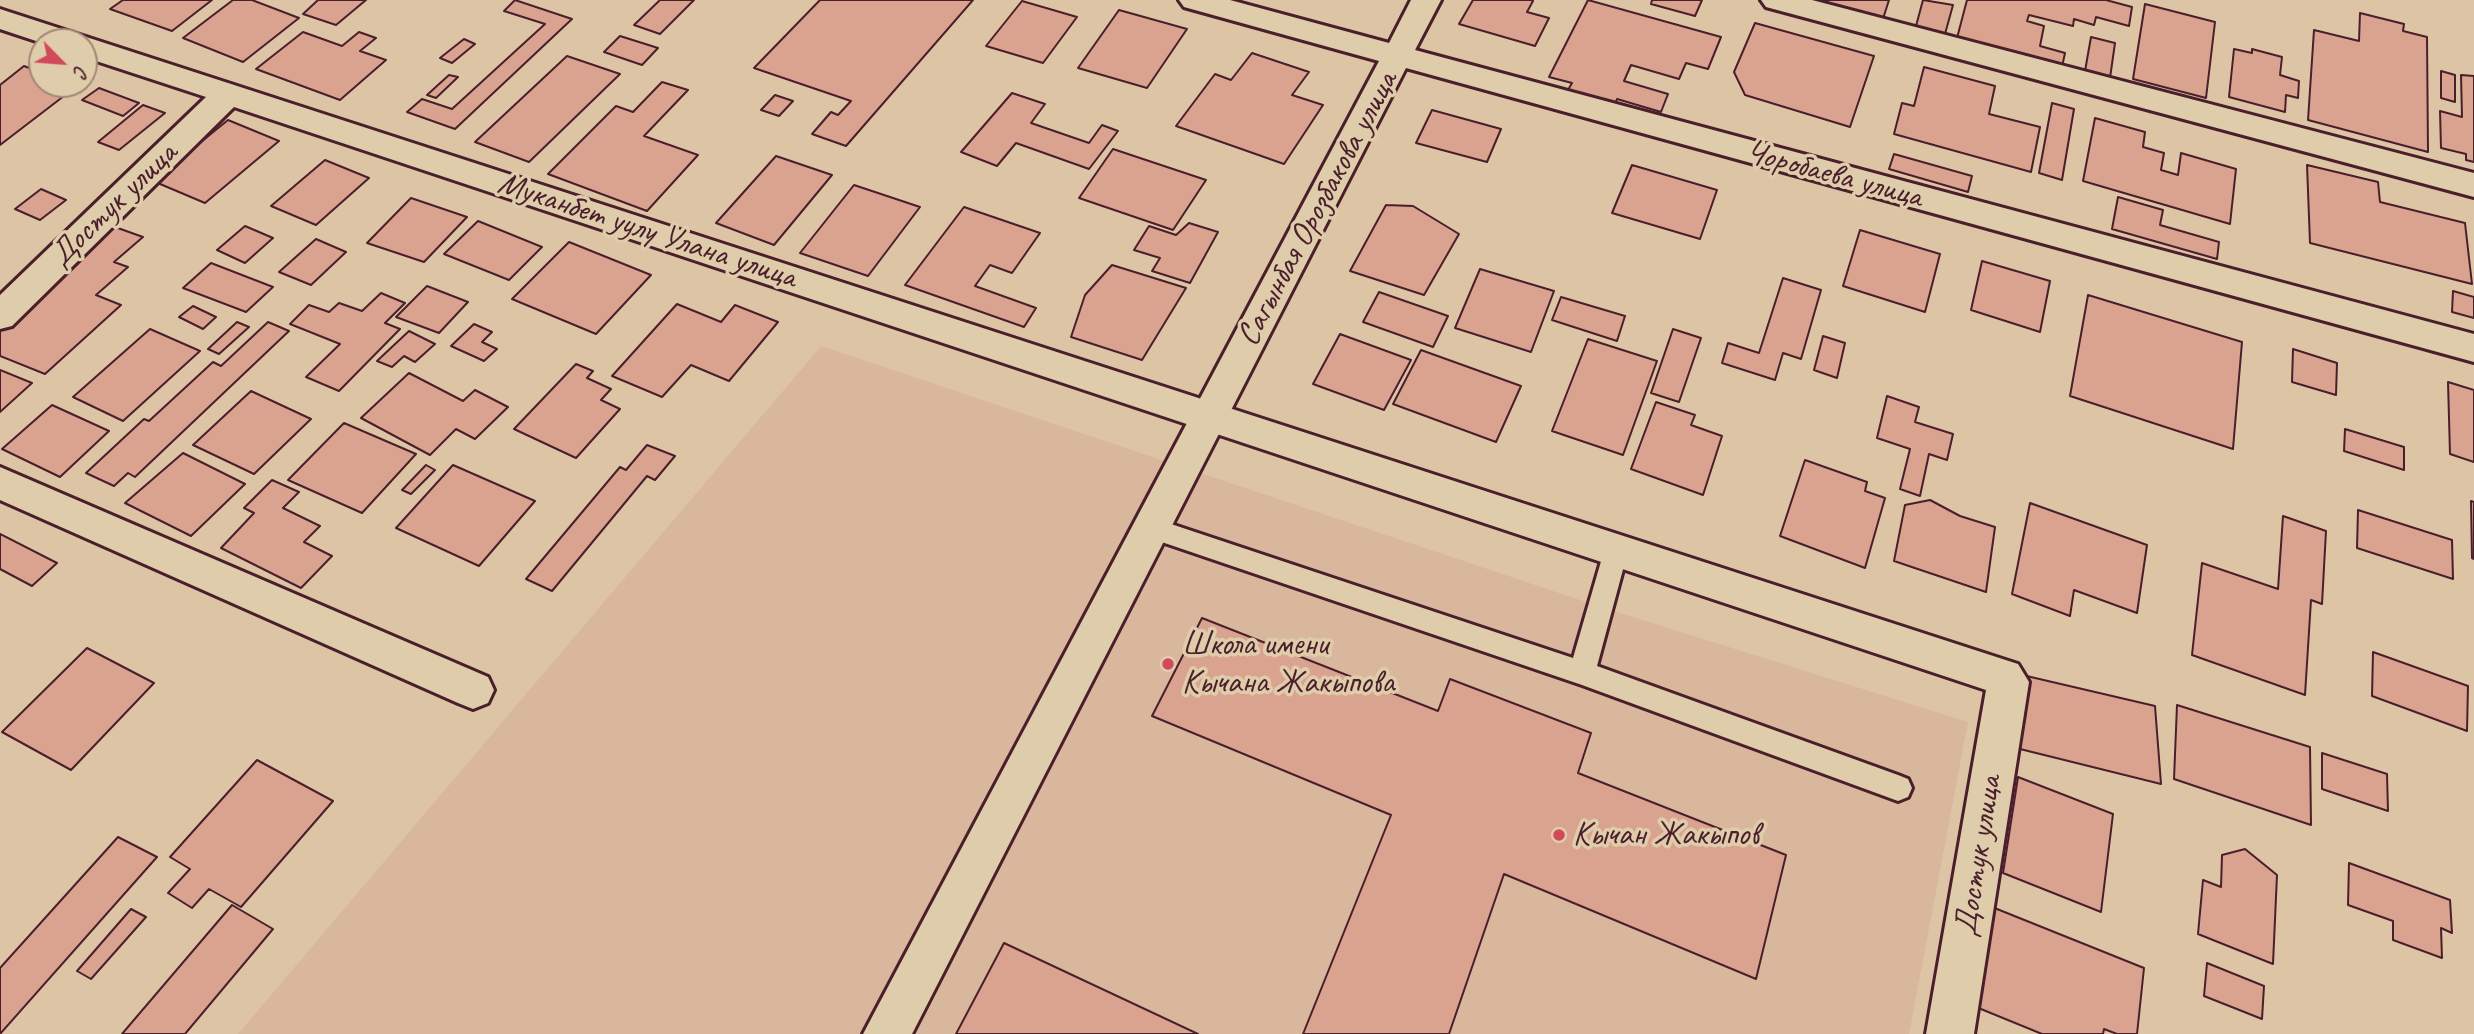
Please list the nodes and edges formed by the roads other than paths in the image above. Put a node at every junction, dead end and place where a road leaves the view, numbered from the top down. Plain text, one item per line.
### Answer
1 (1194, 0) edge
2 (1426, 0) edge
3 (1776, 0) edge
4 (0, 19) edge
5 (28, 28) edge
6 (98, 51) edge
7 (1397, 57) junction
8 (229, 93) junction
9 (2474, 185) edge
10 (0, 316) edge
11 (2474, 348) edge
12 (1209, 417) junction
13 (0, 483) edge
14 (1153, 529) junction
15 (1616, 551) junction
16 (1582, 673) junction
17 (2007, 679) joint
18 (473, 690) dead end
19 (1898, 788) dead end
20 (887, 1034) edge
21 (1950, 1034) edge

1 - 7 street, Чоробаева улица
2 - 7 street, Сагынбая Орозбакова улица
3 - 9 street
4 - 5 street
6 - 8 street, Муканбет уулу Улана улица
7 - 11 street, Чоробаева улица
7 - 12 street, Сагынбая Орозбакова улица
8 - 10 street, Достук улица
8 - 12 street, Муканбет уулу Улана улица
12 - 14 street, Сагынбая Орозбакова улица
12 - 15 street, Муканбет уулу Улана улица
13 - 18 street
14 - 16 lane
14 - 20 street, Сагынбая Орозбакова улица
15 - 16 lane
15 - 17 street, Муканбет уулу Улана улица
16 - 19 lane
17 - 21 street, Достук улица

